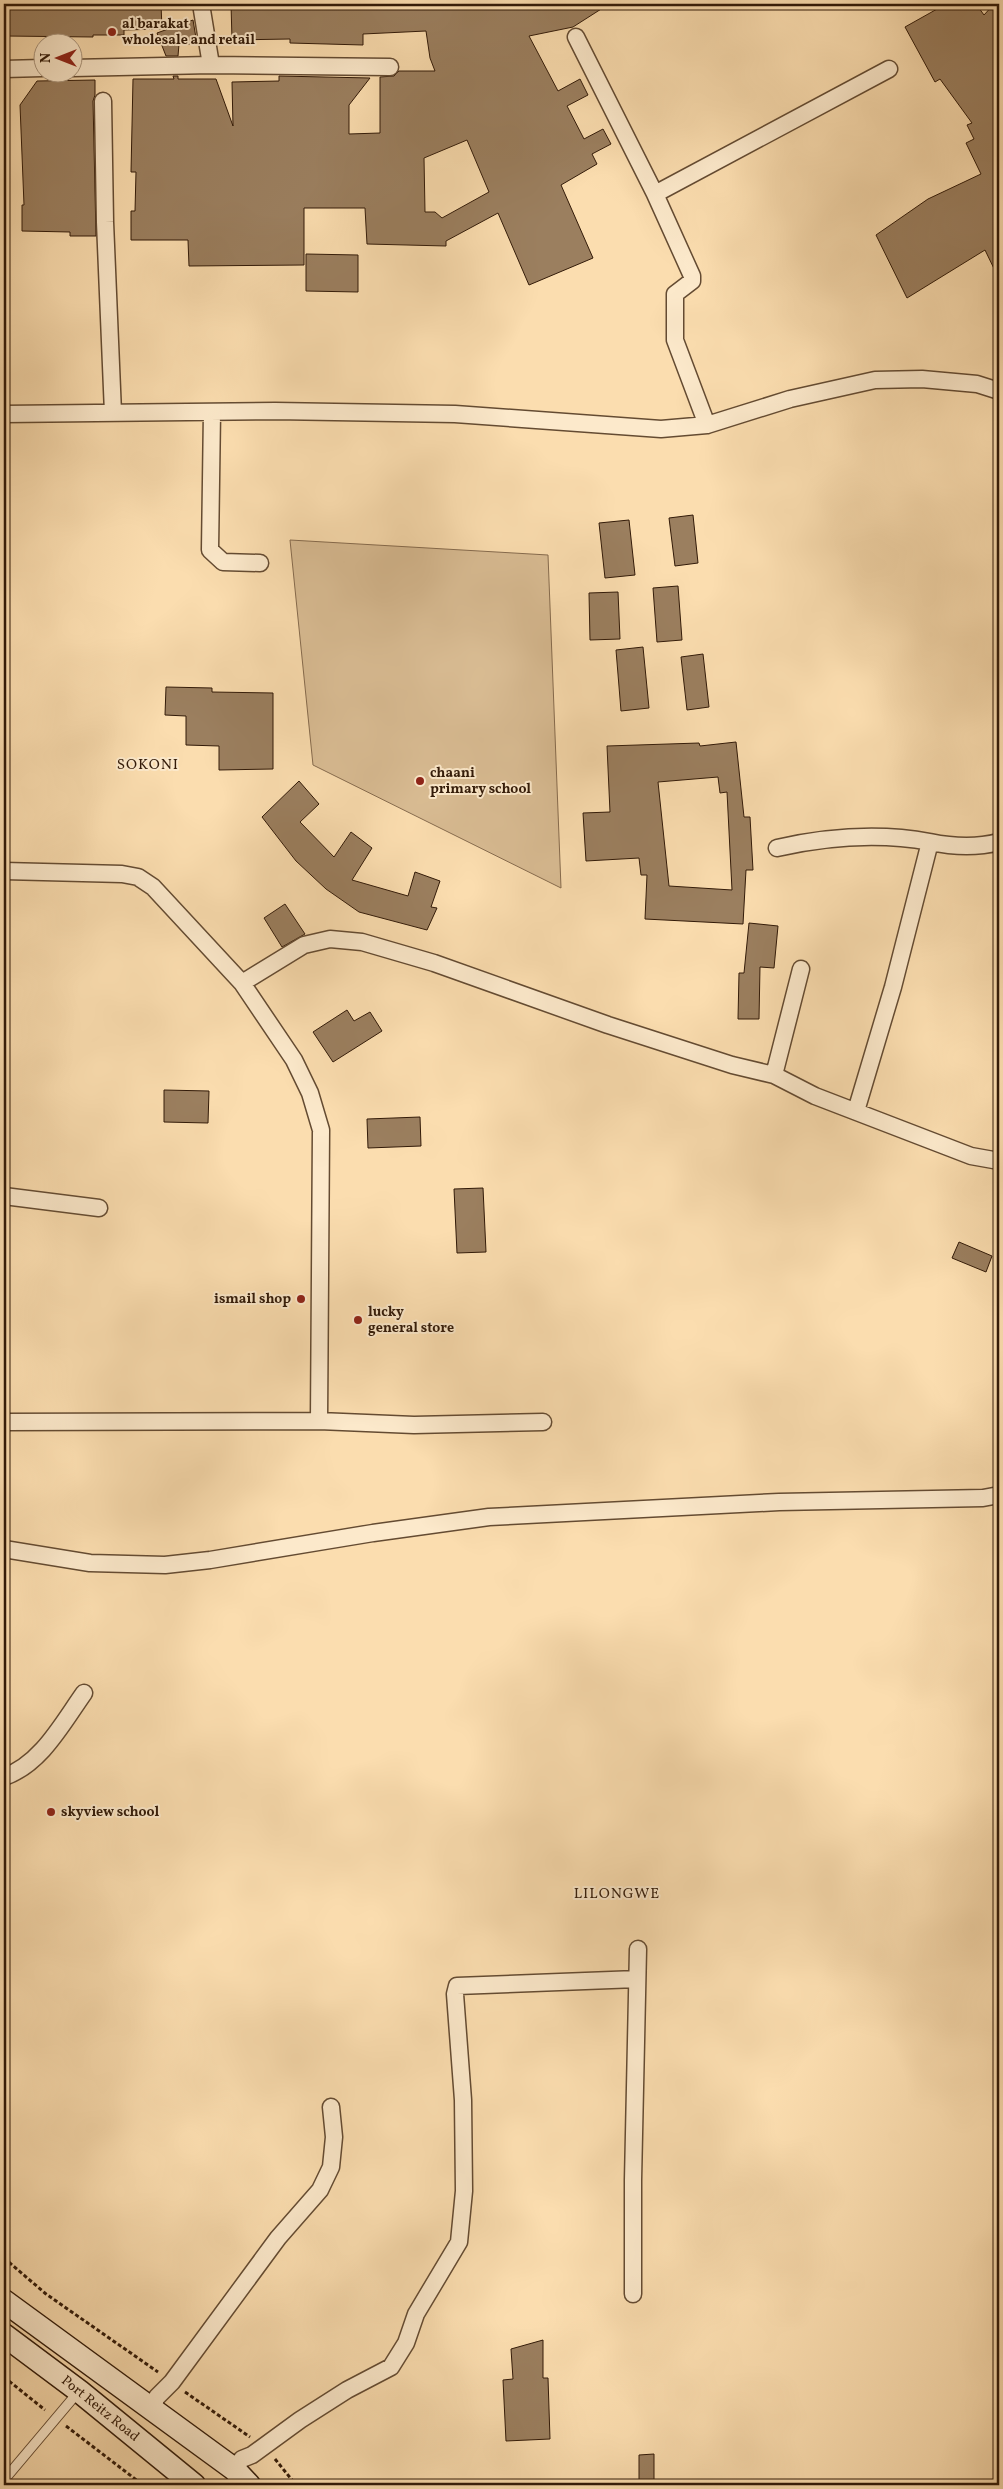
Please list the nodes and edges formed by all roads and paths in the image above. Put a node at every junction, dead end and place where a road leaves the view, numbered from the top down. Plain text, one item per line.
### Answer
1 (201, 4) edge
2 (576, 37) dead end
3 (211, 65) junction
4 (390, 66) dead end
5 (32, 68) edge
6 (82, 68) edge
7 (4, 69) edge
8 (889, 69) dead end
9 (103, 100) dead end
10 (655, 194) junction
11 (999, 391) edge
12 (212, 412) junction
13 (114, 413) junction
14 (4, 414) edge
15 (707, 425) junction
16 (260, 564) dead end
17 (930, 842) junction
18 (999, 842) edge
19 (777, 848) dead end
20 (4, 871) edge
21 (801, 969) dead end
22 (242, 982) junction
23 (774, 1075) junction
24 (856, 1111) junction
25 (999, 1161) edge
26 (4, 1196) edge
27 (99, 1208) dead end
28 (319, 1421) junction
29 (4, 1422) edge
30 (543, 1422) dead end
31 (999, 1495) edge
32 (4, 1549) edge
33 (84, 1694) dead end
34 (4, 1777) edge
35 (638, 1949) dead end
36 (637, 1979) junction
37 (331, 2107) dead end
38 (4, 2258) edge
39 (633, 2294) dead end
40 (4, 2301) edge
41 (4, 2335) edge
42 (4, 2377) edge
43 (172, 2382) junction
44 (79, 2391) junction
45 (151, 2409) junction
46 (56, 2418) junction
47 (264, 2447) junction
48 (242, 2477) edge
49 (4, 2480) edge
50 (142, 2485) edge
51 (194, 2485) edge
52 (296, 2485) edge

1 - 3 street
2 - 10 street
3 - 4 street
3 - 6 street
5 - 7 street
8 - 10 street
9 - 13 street
10 - 15 street
11 - 15 street
12 - 13 street
12 - 15 street
12 - 16 street
13 - 14 street
17 - 18 street
17 - 19 street
17 - 24 street
20 - 22 street
21 - 23 street
22 - 23 street
22 - 28 street
23 - 24 street
24 - 25 street
26 - 27 street
28 - 29 street
28 - 30 street
31 - 32 street
33 - 34 street
35 - 36 street
36 - 39 street
36 - 47 street
37 - 43 street
38 - 43 path
40 - 45 main road
41 - 44 main road, Port Reitz Road
42 - 46 path
43 - 45 street
43 - 47 path
44 - 46 lane
44 - 51 main road, Port Reitz Road
45 - 48 main road
46 - 49 lane
46 - 50 path
47 - 48 street
47 - 52 path

